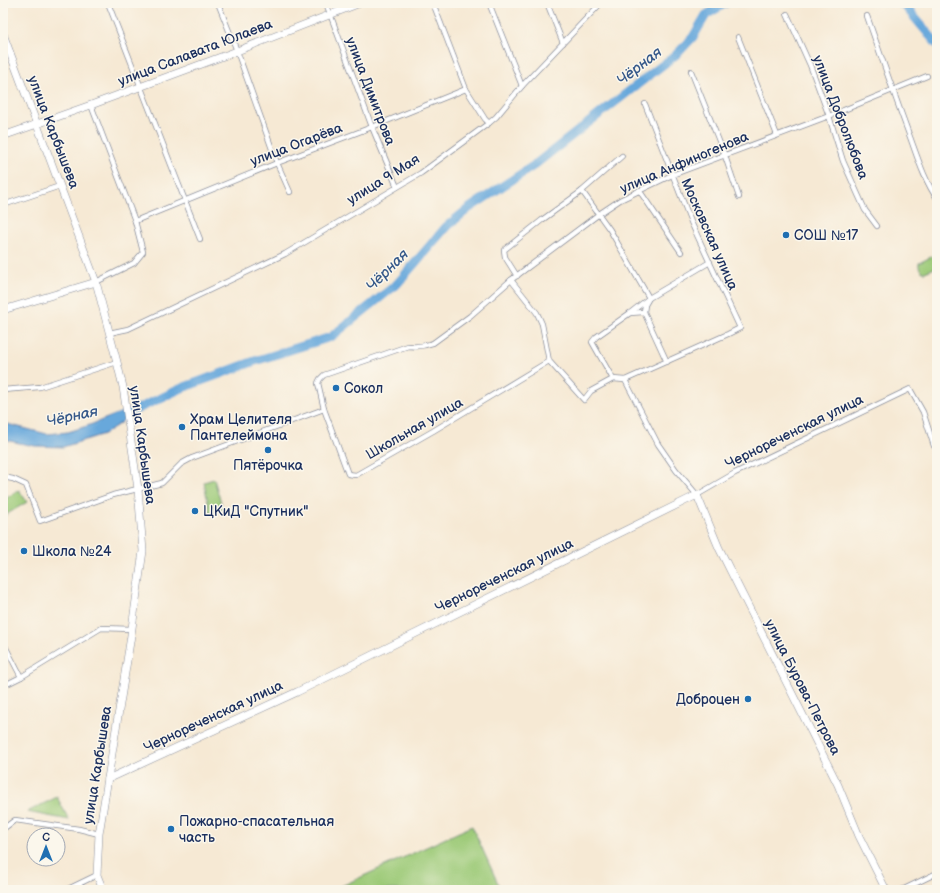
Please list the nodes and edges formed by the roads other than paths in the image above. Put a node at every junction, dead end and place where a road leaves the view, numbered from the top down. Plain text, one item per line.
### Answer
1 (108, 3) edge
2 (218, 3) edge
3 (326, 3) edge
4 (360, 3) edge
5 (433, 3) edge
6 (489, 3) edge
7 (548, 3) edge
8 (601, 3) edge
9 (787, 14) dead end
10 (330, 15) junction
11 (867, 16) dead end
12 (3, 34) edge
13 (738, 37) dead end
14 (563, 43) junction
15 (237, 50) junction
16 (691, 71) dead end
17 (927, 76) dead end
18 (140, 86) junction
19 (522, 86) junction
20 (466, 89) junction
21 (892, 90) junction
22 (645, 104) dead end
23 (91, 105) junction
24 (829, 116) junction
25 (489, 123) junction
26 (37, 125) junction
27 (372, 127) junction
28 (777, 135) junction
29 (3, 136) edge
30 (622, 156) dead end
31 (725, 156) junction
32 (277, 163) junction
33 (672, 175) junction
34 (60, 186) junction
35 (397, 187) junction
36 (639, 190) junction
37 (582, 191) junction
38 (290, 192) dead end
39 (739, 197) dead end
40 (937, 198) edge
41 (185, 200) junction
42 (3, 205) edge
43 (599, 214) junction
44 (135, 220) junction
45 (877, 226) dead end
46 (200, 239) dead end
47 (681, 252) dead end
48 (710, 262) junction
49 (517, 276) junction
50 (511, 280) junction
51 (96, 282) junction
52 (649, 298) junction
53 (3, 310) edge
54 (644, 312) junction
55 (630, 313) junction
56 (109, 333) junction
57 (414, 347) junction
58 (409, 351) dead end
59 (549, 360) junction
60 (117, 362) junction
61 (667, 362) junction
62 (613, 379) junction
63 (625, 380) junction
64 (3, 390) edge
65 (324, 409) junction
66 (937, 448) edge
67 (3, 477) edge
68 (138, 489) junction
69 (697, 495) junction
70 (132, 629) junction
71 (3, 642) edge
72 (21, 677) junction
73 (3, 686) edge
74 (108, 779) junction
75 (3, 829) edge
76 (99, 834) junction
77 (937, 873) edge
78 (96, 875) junction
79 (66, 890) edge
80 (103, 890) edge
81 (885, 890) edge
82 (902, 890) edge

1 - 18 street
2 - 15 street
3 - 10 street, улица Димитрова
4 - 10 main road, улица Салавата Юлаева
5 - 20 street
6 - 19 street
7 - 14 street
8 - 14 street, улица 9 Мая
9 - 24 street, улица Добролюбова
10 - 15 main road, улица Салавата Юлаева
10 - 27 street, улица Димитрова
11 - 21 street
12 - 26 main road, улица Карбышева
13 - 28 street
14 - 19 street, улица 9 Мая
15 - 18 main road, улица Салавата Юлаева
15 - 32 street
16 - 31 street
17 - 21 street, улица Анфиногенова
18 - 23 main road, улица Салавата Юлаева
18 - 41 street
19 - 25 street, улица 9 Мая
20 - 25 street
20 - 27 street, улица Огарёва
21 - 24 street, улица Анфиногенова
21 - 40 street
22 - 33 street, Московская улица
23 - 26 main road, улица Салавата Юлаева
23 - 44 street
24 - 28 street, улица Анфиногенова
24 - 45 street, улица Добролюбова
25 - 35 street, улица 9 Мая
26 - 29 main road, улица Салавата Юлаева
26 - 34 main road, улица Карбышева
27 - 32 street, улица Огарёва
27 - 35 street, улица Димитрова
28 - 31 street, улица Анфиногенова
30 - 37 street
31 - 33 street, улица Анфиногенова
31 - 39 street
32 - 38 street
32 - 41 street, улица Огарёва
33 - 36 street, улица Анфиногенова
33 - 48 street, Московская улица
34 - 42 street
34 - 51 main road, улица Карбышева
35 - 56 street, улица 9 Мая
36 - 43 street, улица Анфиногенова
36 - 47 street
37 - 43 street
37 - 49 street
41 - 44 street, улица Огарёва
41 - 46 street
43 - 49 street, улица Анфиногенова
43 - 52 street
44 - 51 street
48 - 52 street
48 - 61 street, Московская улица
49 - 50 street, улица Анфиногенова
50 - 57 street, улица Анфиногенова
50 - 59 street
51 - 53 main road
51 - 56 main road, улица Карбышева
52 - 54 street
52 - 55 street
54 - 55 street
54 - 61 street
55 - 62 street
56 - 60 main road, улица Карбышева
57 - 58 street, улица Анфиногенова
57 - 65 street, улица Анфиногенова
59 - 62 street
59 - 65 street, Школьная улица
60 - 64 street
60 - 68 main road, улица Карбышева
61 - 63 street
62 - 63 street
63 - 69 street
65 - 68 street
66 - 69 street, Чернореченская улица
67 - 68 street
68 - 70 main road, улица Карбышева
69 - 74 main road, Чернореченская улица
69 - 81 main road, улица Бурова-Петрова
70 - 72 street
70 - 74 main road, улица Карбышева
71 - 72 street
72 - 73 street
74 - 76 main road, улица Карбышева
75 - 76 street
76 - 78 main road, улица Карбышева
77 - 82 street
78 - 79 street
78 - 80 main road

